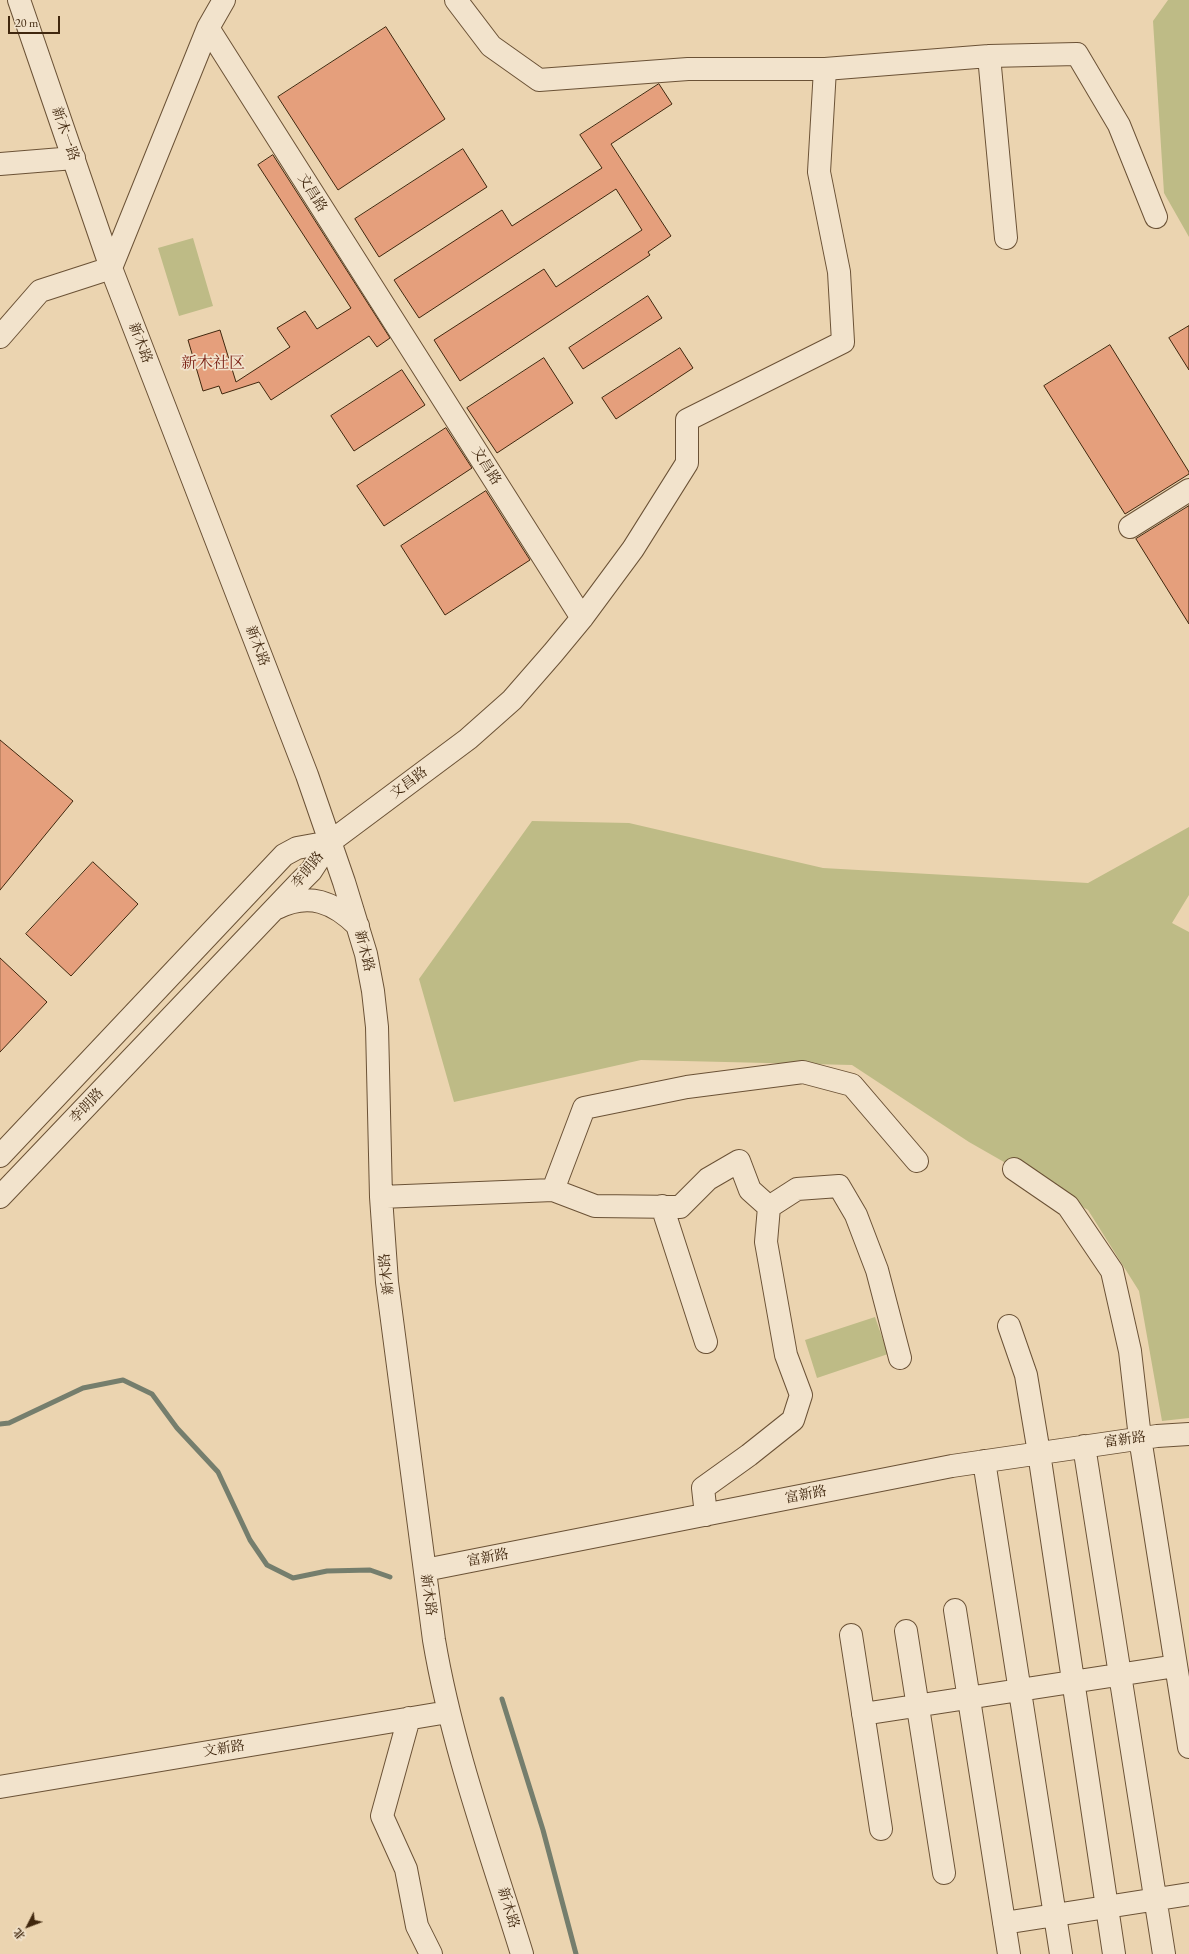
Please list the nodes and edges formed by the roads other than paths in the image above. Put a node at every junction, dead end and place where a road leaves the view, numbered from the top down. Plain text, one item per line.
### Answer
1 (19, 0) edge
2 (224, 0) edge
3 (456, 0) edge
4 (208, 28) junction
5 (989, 56) junction
6 (825, 69) junction
7 (74, 158) junction
8 (0, 164) edge
9 (1156, 217) dead end
10 (1006, 238) dead end
11 (111, 268) junction
12 (0, 337) edge
13 (1189, 490) edge
14 (1130, 526) dead end
15 (582, 618) junction
16 (330, 842) junction
17 (274, 909) junction
18 (358, 926) junction
19 (0, 1156) edge
20 (917, 1161) dead end
21 (1014, 1169) dead end
22 (553, 1190) junction
23 (0, 1196) edge
24 (381, 1197) junction
25 (662, 1206) junction
26 (769, 1207) junction
27 (1009, 1326) dead end
28 (706, 1342) dead end
29 (900, 1358) dead end
30 (1189, 1434) edge
31 (1140, 1438) junction
32 (1084, 1446) junction
33 (1039, 1453) junction
34 (984, 1461) junction
35 (706, 1515) junction
36 (425, 1570) junction
37 (955, 1610) dead end
38 (906, 1631) dead end
39 (851, 1635) dead end
40 (1176, 1666) junction
41 (1120, 1675) junction
42 (1074, 1682) junction
43 (1020, 1690) junction
44 (969, 1698) junction
45 (917, 1706) junction
46 (448, 1712) junction
47 (863, 1714) junction
48 (410, 1718) junction
49 (1189, 1747) edge
50 (0, 1787) edge
51 (881, 1829) dead end
52 (944, 1874) dead end
53 (1189, 1894) edge
54 (1156, 1900) junction
55 (1107, 1907) junction
56 (1055, 1915) junction
57 (1004, 1922) junction
58 (431, 1954) edge
59 (522, 1954) edge
60 (1009, 1954) edge
61 (1061, 1954) edge
62 (1114, 1954) edge
63 (1164, 1954) edge

1 - 7 street, 新木一路
2 - 4 street
3 - 6 street
4 - 11 street
4 - 15 street, 文昌路
5 - 6 street
5 - 9 street
5 - 10 street
6 - 15 street
7 - 8 street
7 - 11 street, 新木一路
11 - 12 street
11 - 16 street, 新木路
13 - 14 street
15 - 16 street, 文昌路
16 - 17 street, 李朗路
16 - 18 street, 新木路
16 - 19 street, 李朗路
17 - 18 street
17 - 23 street, 李朗路
18 - 24 street, 新木路
20 - 22 street
21 - 31 street
22 - 24 street
22 - 25 street
24 - 36 street, 新木路
25 - 26 street
25 - 28 street
26 - 29 street
26 - 35 street
27 - 33 street
30 - 31 street, 富新路
31 - 32 street, 富新路
31 - 40 street
32 - 33 street, 富新路
32 - 41 street
33 - 34 street, 富新路
33 - 42 street
34 - 35 street, 富新路
34 - 43 street
35 - 36 street, 富新路
36 - 46 street, 新木路
37 - 44 street
38 - 45 street
39 - 47 street
40 - 41 street
40 - 49 street
41 - 42 street
41 - 54 street
42 - 43 street
42 - 55 street
43 - 44 street
43 - 56 street
44 - 45 street
44 - 57 street
45 - 47 street
45 - 52 street
46 - 48 street, 文新路
46 - 59 street, 新木路
47 - 51 street
48 - 50 street, 文新路
48 - 58 street
53 - 54 street
54 - 55 street
54 - 63 street
55 - 56 street
55 - 62 street
56 - 57 street
56 - 61 street
57 - 60 street

